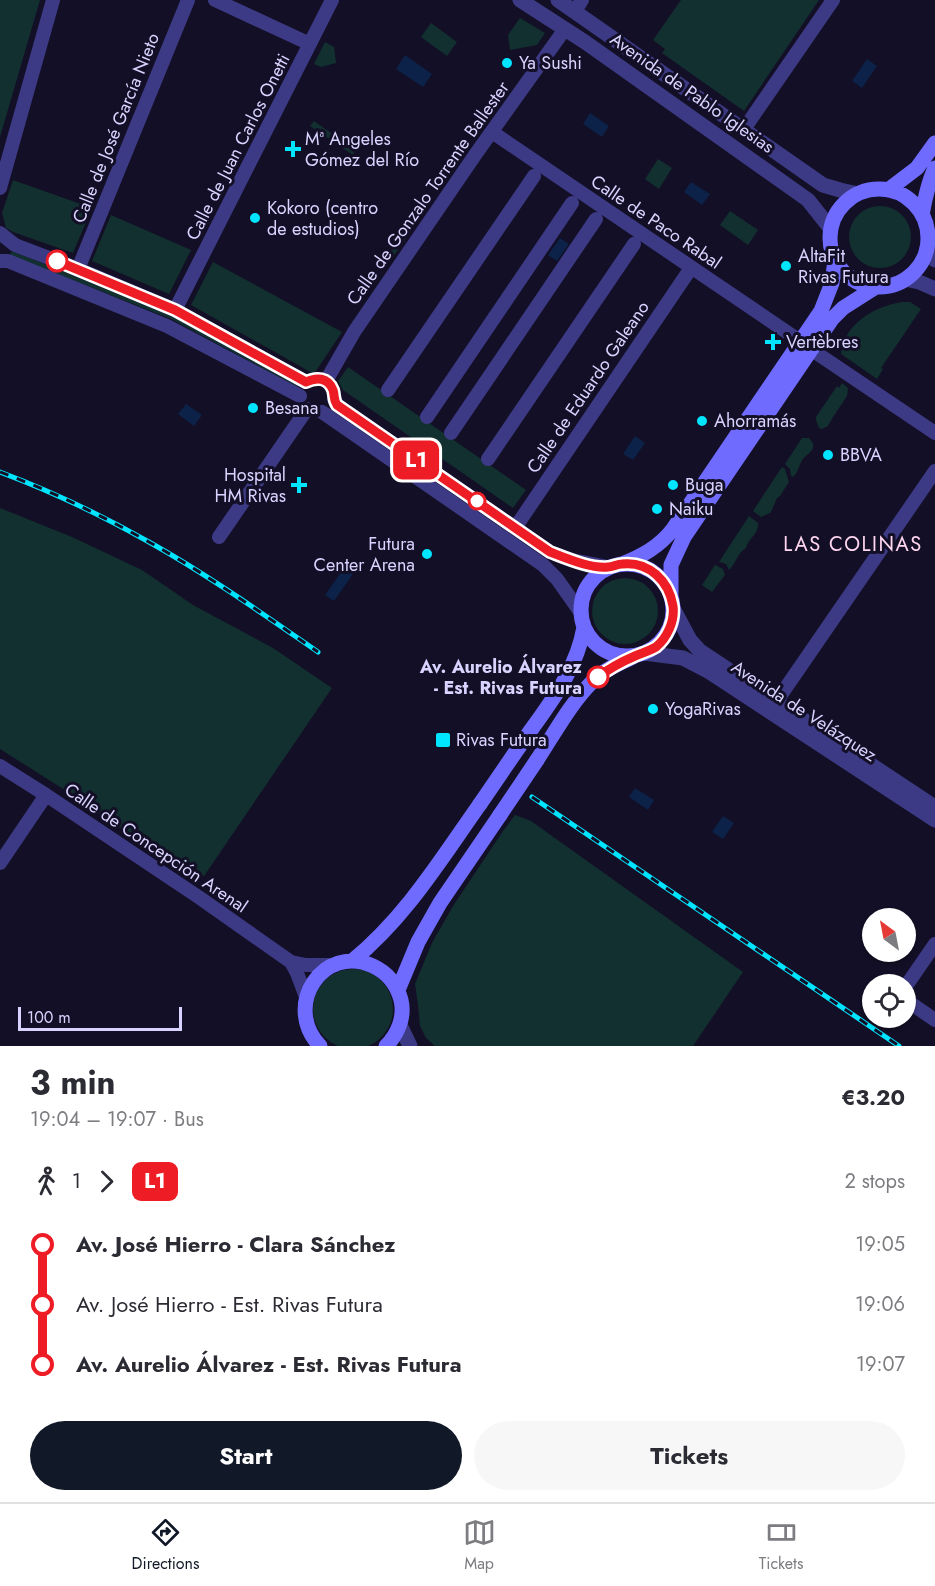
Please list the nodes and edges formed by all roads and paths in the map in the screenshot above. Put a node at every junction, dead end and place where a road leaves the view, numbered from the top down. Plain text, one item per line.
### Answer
1 (53, 0) edge
2 (188, 0) edge
3 (214, 0) edge
4 (332, 0) edge
5 (520, 0) edge
6 (558, 0) edge
7 (833, 0) edge
8 (579, 6) edge
9 (565, 29) junction
10 (310, 44) junction
11 (744, 129) junction
12 (492, 132) junction
13 (935, 143) edge
14 (935, 168) edge
15 (534, 176) dead end
16 (0, 188) edge
17 (888, 190) junction
18 (858, 194) junction
19 (572, 202) dead end
20 (922, 214) junction
21 (596, 219) dead end
22 (831, 229) junction
23 (0, 233) edge
24 (0, 244) edge
25 (634, 244) dead end
26 (0, 250) edge
27 (931, 254) edge
28 (835, 260) junction
29 (0, 261) edge
30 (692, 268) junction
31 (78, 269) junction
32 (905, 279) junction
33 (876, 286) junction
34 (935, 289) edge
35 (175, 310) junction
36 (806, 345) junction
37 (326, 381) junction
38 (306, 382) junction
39 (388, 390) dead end
40 (300, 396) junction
41 (334, 399) junction
42 (307, 409) junction
43 (322, 412) junction
44 (428, 417) dead end
45 (451, 433) dead end
46 (935, 433) edge
47 (488, 459) dead end
48 (935, 471) edge
49 (515, 528) junction
50 (219, 537) dead end
51 (615, 566) junction
52 (671, 594) junction
53 (674, 610) junction
54 (582, 620) junction
55 (640, 654) junction
56 (776, 702) junction
57 (0, 766) edge
58 (46, 795) junction
59 (935, 808) edge
60 (935, 820) edge
61 (0, 863) edge
62 (935, 944) edge
63 (352, 961) junction
64 (291, 962) junction
65 (334, 965) junction
66 (914, 974) edge
67 (398, 990) junction
68 (306, 998) junction
69 (916, 1007) edge
70 (935, 1020) edge
71 (400, 1025) junction
72 (307, 1027) junction
73 (307, 1046) edge
74 (320, 1046) edge
75 (386, 1046) edge
76 (410, 1046) edge

1 - 16 street
2 - 31 street, Calle de José García Nieto
3 - 10 street
4 - 10 street, Calle de Juan Carlos Onetti
5 - 9 street, Avenida de Pablo Iglesias
6 - 8 street, Avenida de Pablo Iglesias
7 - 11 street
8 - 11 street, Avenida de Pablo Iglesias
9 - 12 street, Calle de Gonzalo Torrente Ballester
9 - 22 street, Avenida de Pablo Iglesias
10 - 35 street, Calle de Juan Carlos Onetti
11 - 18 street, Avenida de Pablo Iglesias
12 - 30 street, Calle de Paco Rabal
12 - 37 street, Calle de Gonzalo Torrente Ballester
13 - 17 main road
14 - 20 main road
15 - 39 street
17 - 18 main road
17 - 20 main road
18 - 22 main road
19 - 44 street
20 - 27 main road
21 - 45 street
22 - 28 main road
23 - 31 street
24 - 26 street
25 - 47 street
27 - 32 main road
28 - 33 main road
28 - 36 main road
29 - 40 street
30 - 36 street, Calle de Paco Rabal
30 - 49 street, Calle de Eduardo Galeano
31 - 35 street
32 - 33 main road
32 - 34 street
33 - 36 main road
35 - 38 street
36 - 46 street, Calle de Paco Rabal
36 - 51 main road
36 - 52 main road
37 - 38 street
37 - 41 street
38 - 40 street
40 - 42 street
41 - 43 street
41 - 49 street
42 - 43 street
42 - 50 street
43 - 54 street
48 - 56 street
49 - 51 street
51 - 52 main road
51 - 54 main road
52 - 53 main road
53 - 55 main road
53 - 56 street, Avenida de Velázquez
54 - 55 main road
54 - 63 main road, bridge
55 - 60 street, Avenida de Velázquez
55 - 67 main road, bridge
56 - 59 street, Avenida de Velázquez
57 - 58 street, Calle de Concepción Arenal
58 - 61 street
58 - 64 street, Calle de Concepción Arenal
62 - 66 street
63 - 65 main road
63 - 67 main road
64 - 65 street, Calle de Concepción Arenal
64 - 68 street
65 - 68 main road
67 - 71 main road
68 - 72 main road
69 - 70 street
71 - 75 main road
71 - 76 street
72 - 73 main road
72 - 74 main road

